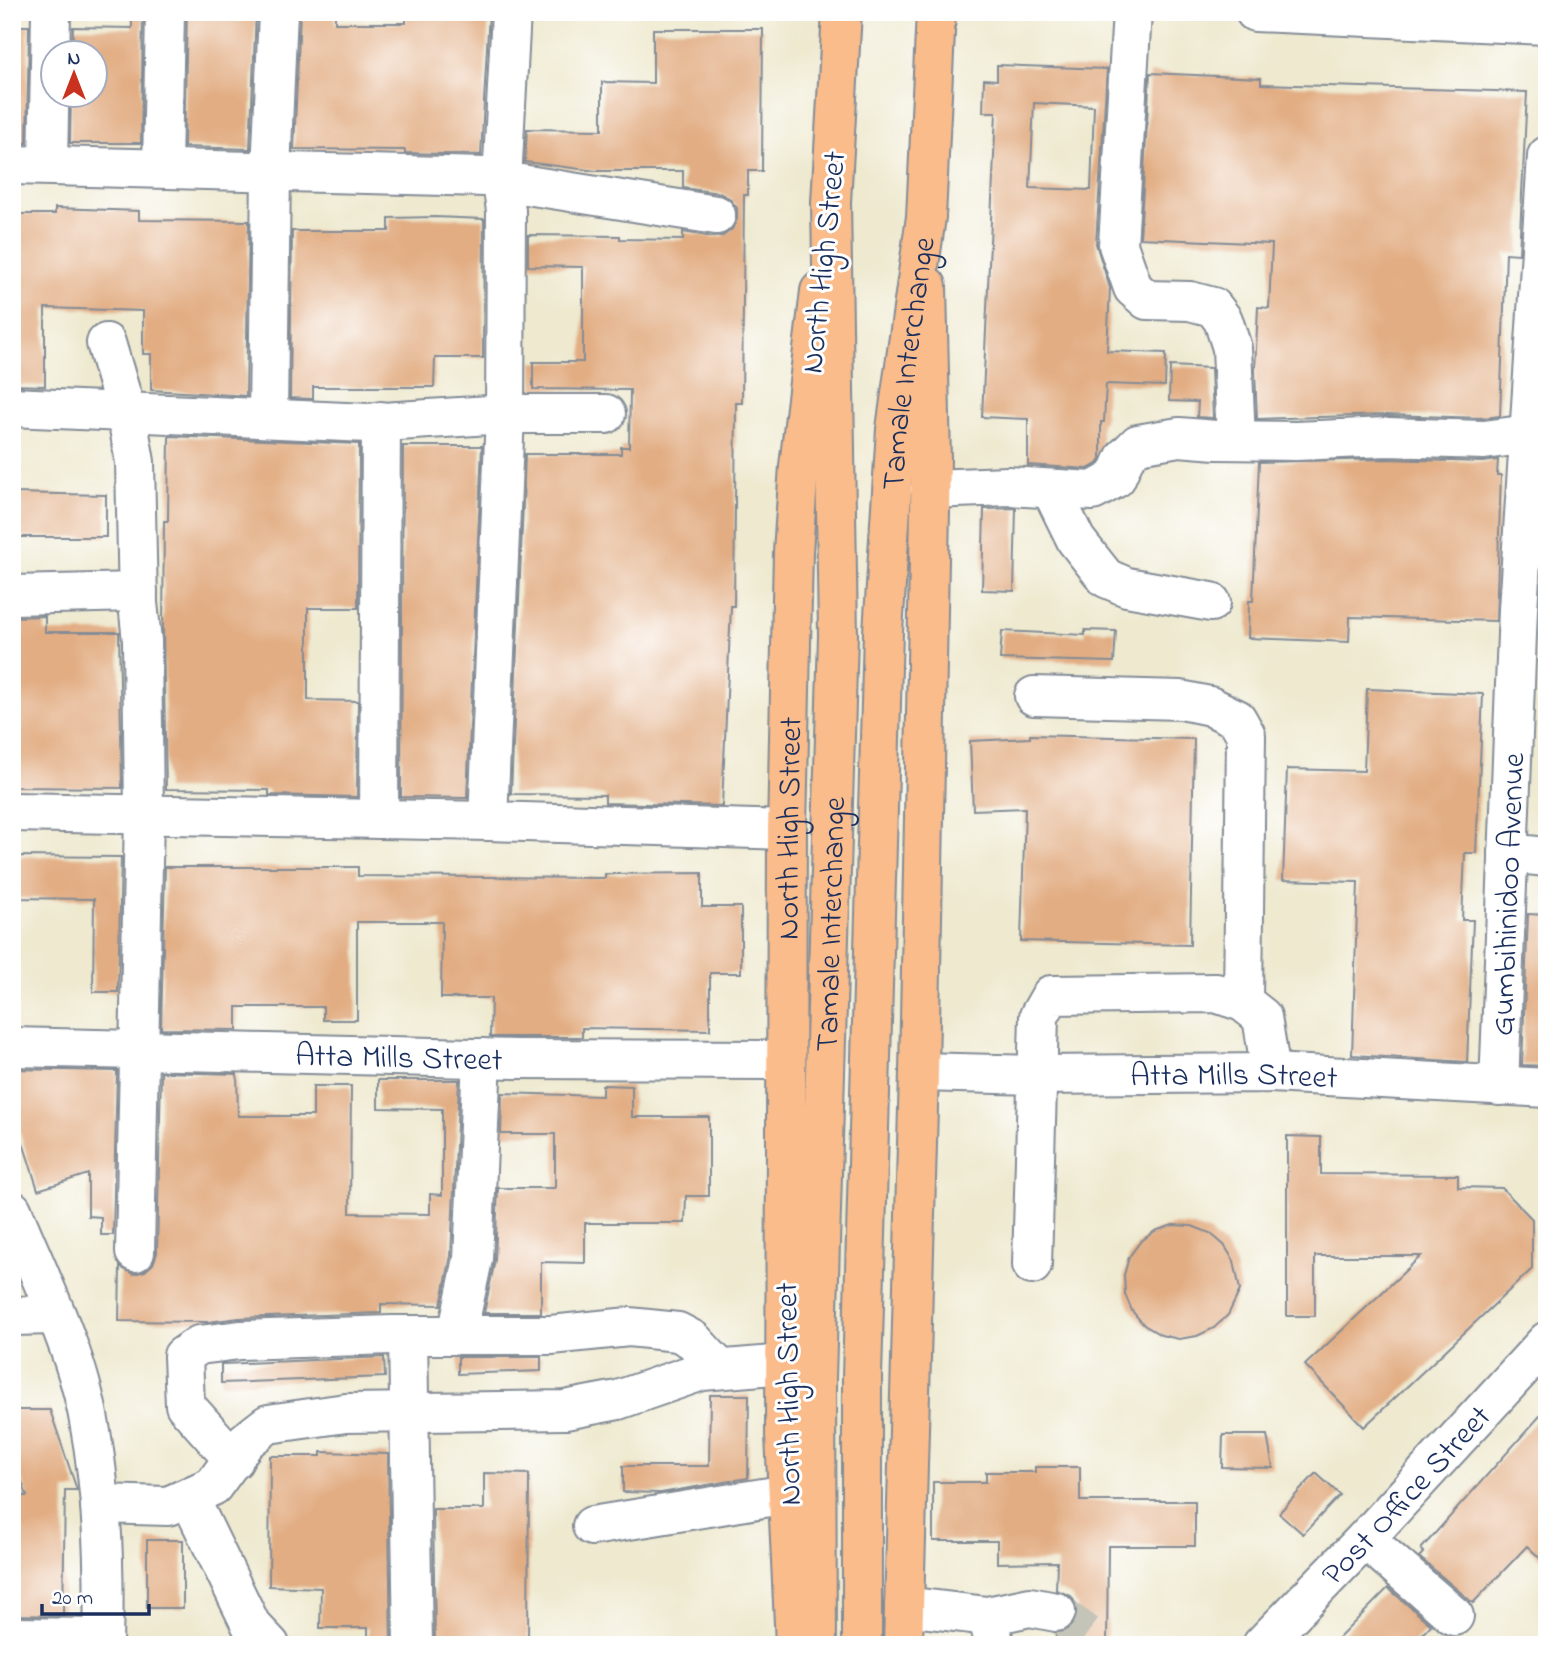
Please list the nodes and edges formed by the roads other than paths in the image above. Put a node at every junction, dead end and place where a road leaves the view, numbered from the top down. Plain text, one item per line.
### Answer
1 (51, 12) edge
2 (165, 12) edge
3 (278, 12) edge
4 (511, 12) edge
5 (842, 12) edge
6 (936, 12) edge
7 (1132, 12) edge
8 (1255, 12) edge
9 (1547, 25) edge
10 (1547, 156) edge
11 (30, 165) edge
12 (162, 168) junction
13 (271, 171) junction
14 (502, 181) junction
15 (831, 202) junction
16 (716, 215) dead end
17 (926, 217) junction
18 (1544, 242) edge
19 (106, 343) dead end
20 (12, 407) edge
21 (126, 411) junction
22 (505, 414) junction
23 (606, 414) dead end
24 (268, 417) junction
25 (381, 422) junction
26 (1538, 434) edge
27 (1236, 440) junction
28 (930, 489) junction
29 (1051, 489) junction
30 (138, 592) junction
31 (12, 595) edge
32 (1211, 602) dead end
33 (1532, 610) edge
34 (1034, 696) dead end
35 (12, 812) edge
36 (144, 816) junction
37 (379, 819) junction
38 (488, 821) junction
39 (787, 830) junction
40 (1508, 853) junction
41 (1547, 857) edge
42 (1243, 1002) junction
43 (12, 1046) edge
44 (138, 1049) junction
45 (482, 1058) junction
46 (786, 1060) junction
47 (919, 1072) junction
48 (1271, 1073) junction
49 (1037, 1074) junction
50 (1499, 1086) junction
51 (1547, 1088) edge
52 (12, 1210) edge
53 (135, 1252) dead end
54 (1032, 1265) dead end
55 (55, 1315) junction
56 (12, 1316) edge
57 (408, 1335) junction
58 (457, 1335) junction
59 (1547, 1341) edge
60 (719, 1368) junction
61 (801, 1371) junction
62 (408, 1412) junction
63 (234, 1460) junction
64 (788, 1494) junction
65 (189, 1497) junction
66 (100, 1504) junction
67 (592, 1526) dead end
68 (1365, 1539) junction
69 (904, 1606) junction
70 (1056, 1612) tunnel mouth
71 (1454, 1616) dead end
72 (991, 1631) edge
73 (12, 1637) edge
74 (103, 1641) edge
75 (270, 1645) edge
76 (413, 1645) edge
77 (795, 1645) edge
78 (817, 1645) edge
79 (862, 1645) edge
80 (903, 1645) edge
81 (1262, 1645) edge

1 - 11 street
2 - 12 street
3 - 13 street
4 - 14 street
5 - 15 main road, North High Street
6 - 17 main road
7 - 27 street
8 - 9 street
10 - 18 street, Gumbihinidoo Avenue
11 - 12 street
12 - 13 street
13 - 14 street
13 - 24 street
14 - 16 street
14 - 22 street
15 - 39 main road, North High Street
15 - 61 main road, Tamale Interchange
17 - 28 main road
17 - 79 main road, Tamale Interchange
18 - 26 street, Gumbihinidoo Avenue
19 - 21 street
20 - 21 street
21 - 24 street
21 - 30 street
22 - 23 street
22 - 25 street
22 - 38 street
24 - 25 street
25 - 37 street
26 - 27 street
26 - 33 street, Gumbihinidoo Avenue
27 - 29 street
28 - 29 street
28 - 47 main road
29 - 32 street
30 - 31 street
30 - 36 street
33 - 40 street, Gumbihinidoo Avenue
34 - 42 street
35 - 36 street
36 - 37 street
36 - 44 street
37 - 38 street
38 - 39 street
39 - 46 main road, North High Street
40 - 41 street
40 - 50 street, Gumbihinidoo Avenue
42 - 48 street
42 - 49 street
43 - 44 street, Atta Mills Street
44 - 45 street, Atta Mills Street
44 - 53 street
45 - 46 street, Atta Mills Street
45 - 58 street
46 - 61 main road, North High Street
47 - 49 street, Atta Mills Street
47 - 69 main road
48 - 49 street, Atta Mills Street
48 - 50 street, Atta Mills Street
49 - 54 street
50 - 51 street, Atta Mills Street
52 - 55 street
55 - 56 street
55 - 66 street
57 - 58 street
57 - 62 street
57 - 63 street
58 - 60 street
59 - 68 street, Post Office Street
60 - 61 street
60 - 62 street
61 - 64 main road, North High Street
61 - 78 main road, Tamale Interchange
62 - 63 street
62 - 76 street
63 - 65 street
64 - 67 street
64 - 77 main road, North High Street
65 - 66 street
65 - 75 street
66 - 74 street
68 - 71 street
68 - 81 street, Post Office Street
69 - 72 street
69 - 80 main road
70 - 72 street
73 - 74 street

